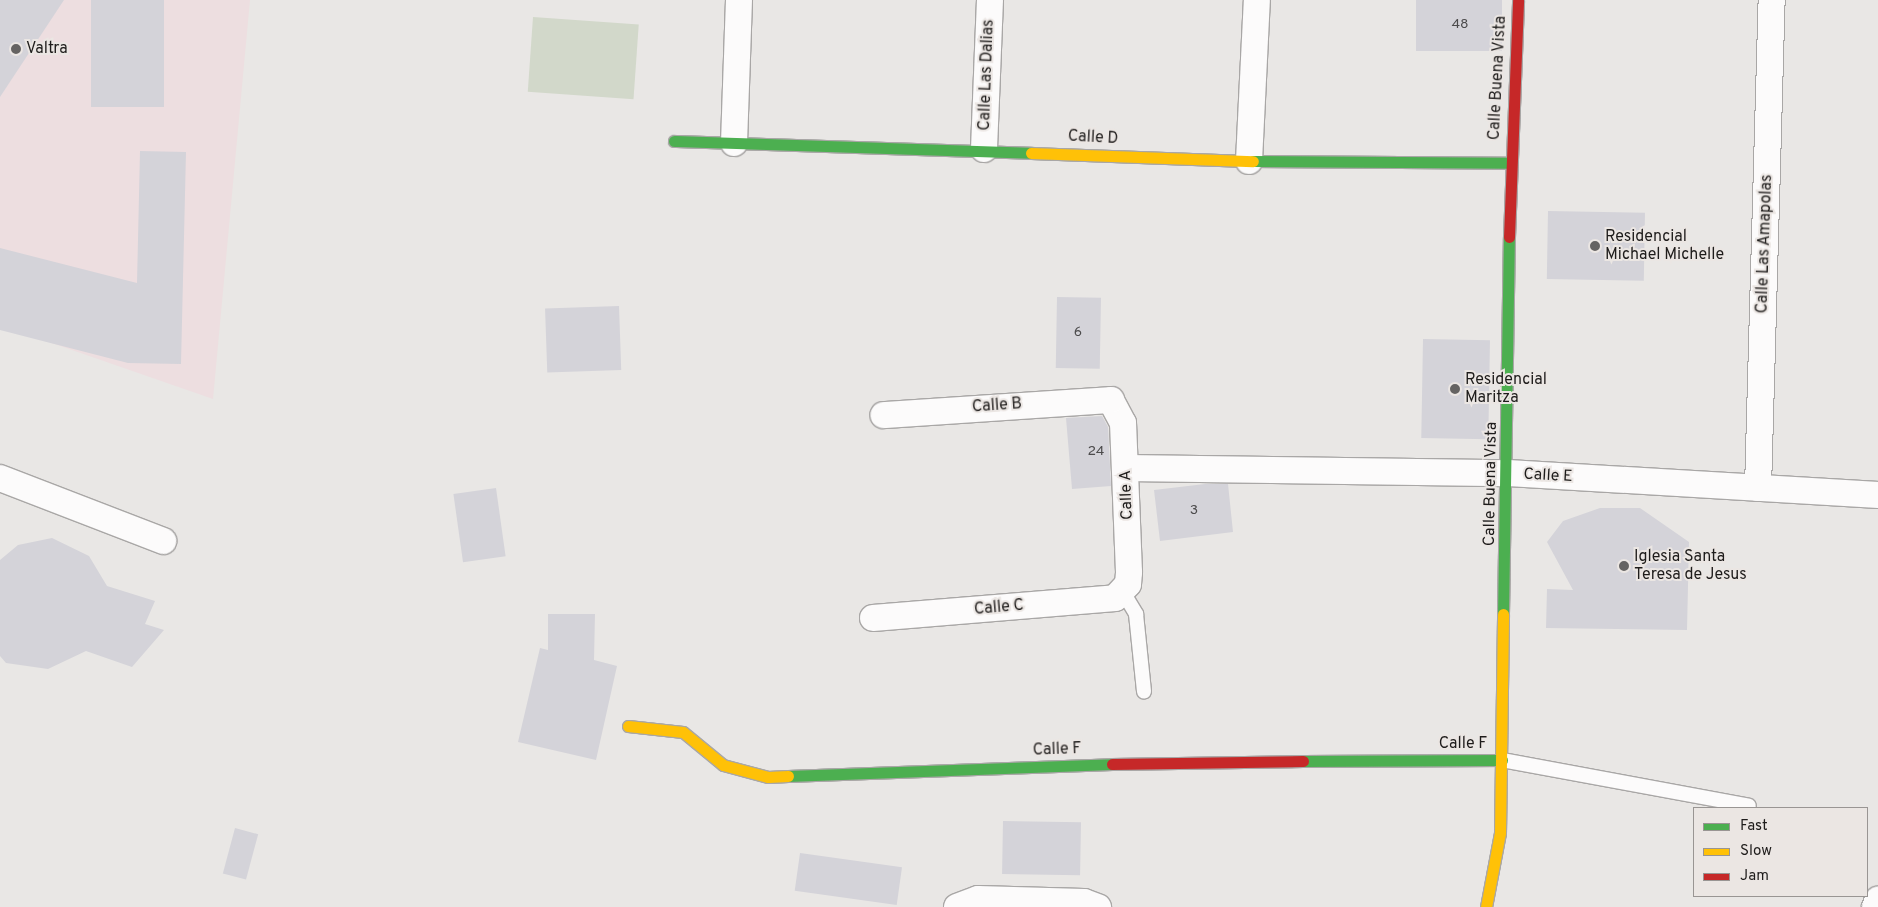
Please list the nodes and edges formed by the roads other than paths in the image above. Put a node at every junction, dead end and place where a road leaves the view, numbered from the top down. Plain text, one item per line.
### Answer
1 (738, 0) edge
2 (990, 0) edge
3 (1257, 0) edge
4 (1518, 0) edge
5 (1772, 0) edge
6 (674, 141) dead end
7 (734, 143) junction
8 (984, 149) junction
9 (1249, 161) junction
10 (1510, 163) junction
11 (1111, 400) joint
12 (883, 414) dead end
13 (1127, 468) junction
14 (1508, 474) junction
15 (0, 478) edge
16 (1758, 488) junction
17 (1878, 495) edge
18 (164, 541) dead end
19 (1123, 592) junction
20 (873, 618) dead end
21 (1144, 692) dead end
22 (628, 726) dead end
23 (1502, 760) junction
24 (1749, 806) dead end
25 (1878, 900) edge
26 (957, 907) edge
27 (1098, 907) edge
28 (1486, 907) edge
29 (1875, 907) edge

1 - 7 street
2 - 8 street, Calle Las Dalias
3 - 9 street
4 - 10 street, Calle Buena Vista
5 - 16 street, Calle Las Amapolas
6 - 7 street, Calle D
7 - 8 street, Calle D
8 - 9 street, Calle D
9 - 10 street, Calle D
10 - 14 street, Calle Buena Vista
11 - 12 street, Calle B
11 - 13 street, Calle A
13 - 14 street, Calle E
13 - 19 street, Calle A
14 - 16 street, Calle E
14 - 23 street, Calle Buena Vista
15 - 18 street
16 - 17 street, Calle E
19 - 20 street, Calle C
19 - 21 lane
22 - 23 street, Calle F
23 - 24 lane
23 - 28 street, Calle Buena Vista
25 - 29 street
26 - 27 street

